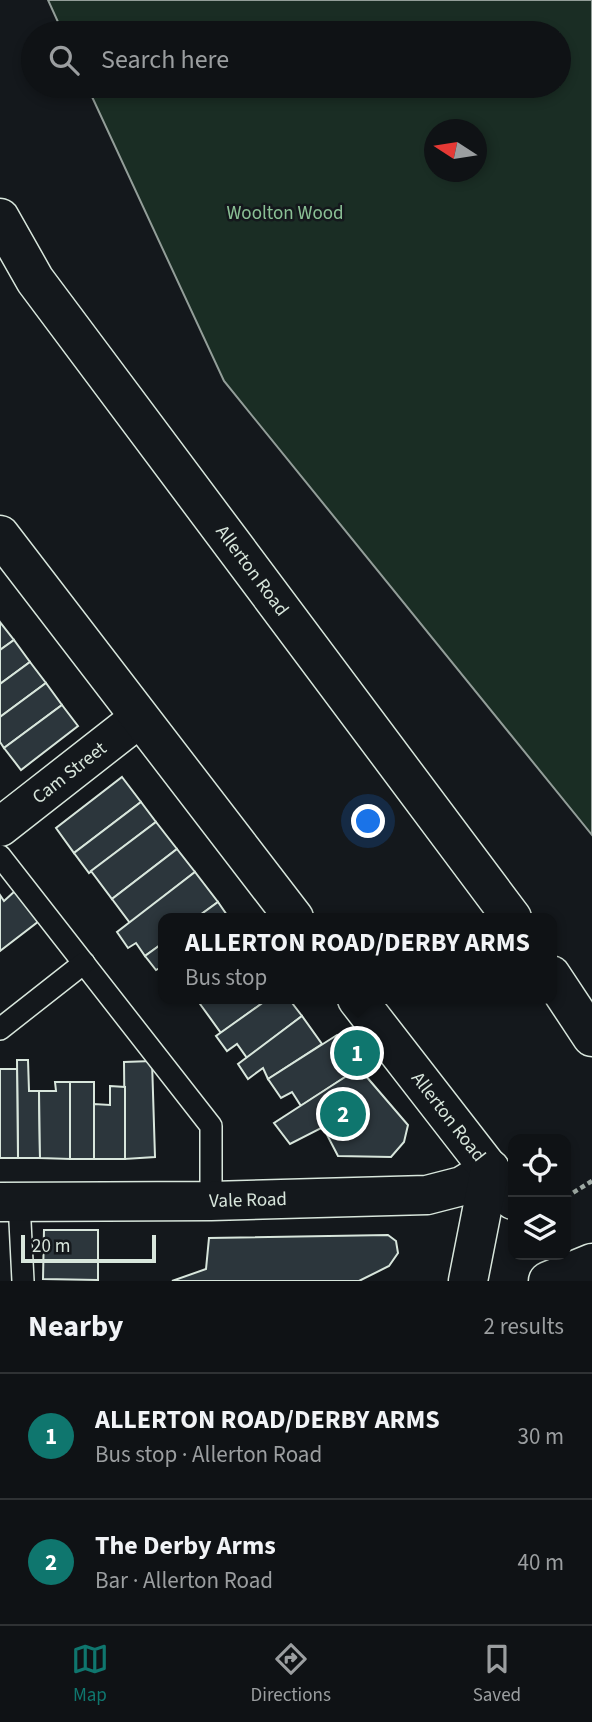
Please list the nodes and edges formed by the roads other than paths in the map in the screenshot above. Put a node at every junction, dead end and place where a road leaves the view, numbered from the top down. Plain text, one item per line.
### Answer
1 (0, 218) edge
2 (0, 535) edge
3 (138, 719) junction
4 (0, 827) edge
5 (0, 856) edge
6 (290, 913) edge
7 (508, 913) edge
8 (84, 963) junction
9 (557, 984) edge
10 (361, 1004) edge
11 (0, 1029) edge
12 (592, 1037) edge
13 (490, 1169) junction
14 (511, 1197) edge
15 (211, 1201) junction
16 (10, 1202) edge
17 (23, 1281) edge
18 (468, 1281) edge

1 - 7 main road, Allerton Road
2 - 3 main road
3 - 4 main road, Cam Street
3 - 6 main road
5 - 8 lane
8 - 11 lane
8 - 15 lane
9 - 12 main road
10 - 13 main road, Allerton Road
13 - 14 main road, Allerton Road
13 - 15 main road, Vale Road
13 - 18 main road
15 - 16 main road, Vale Road
16 - 17 lane

